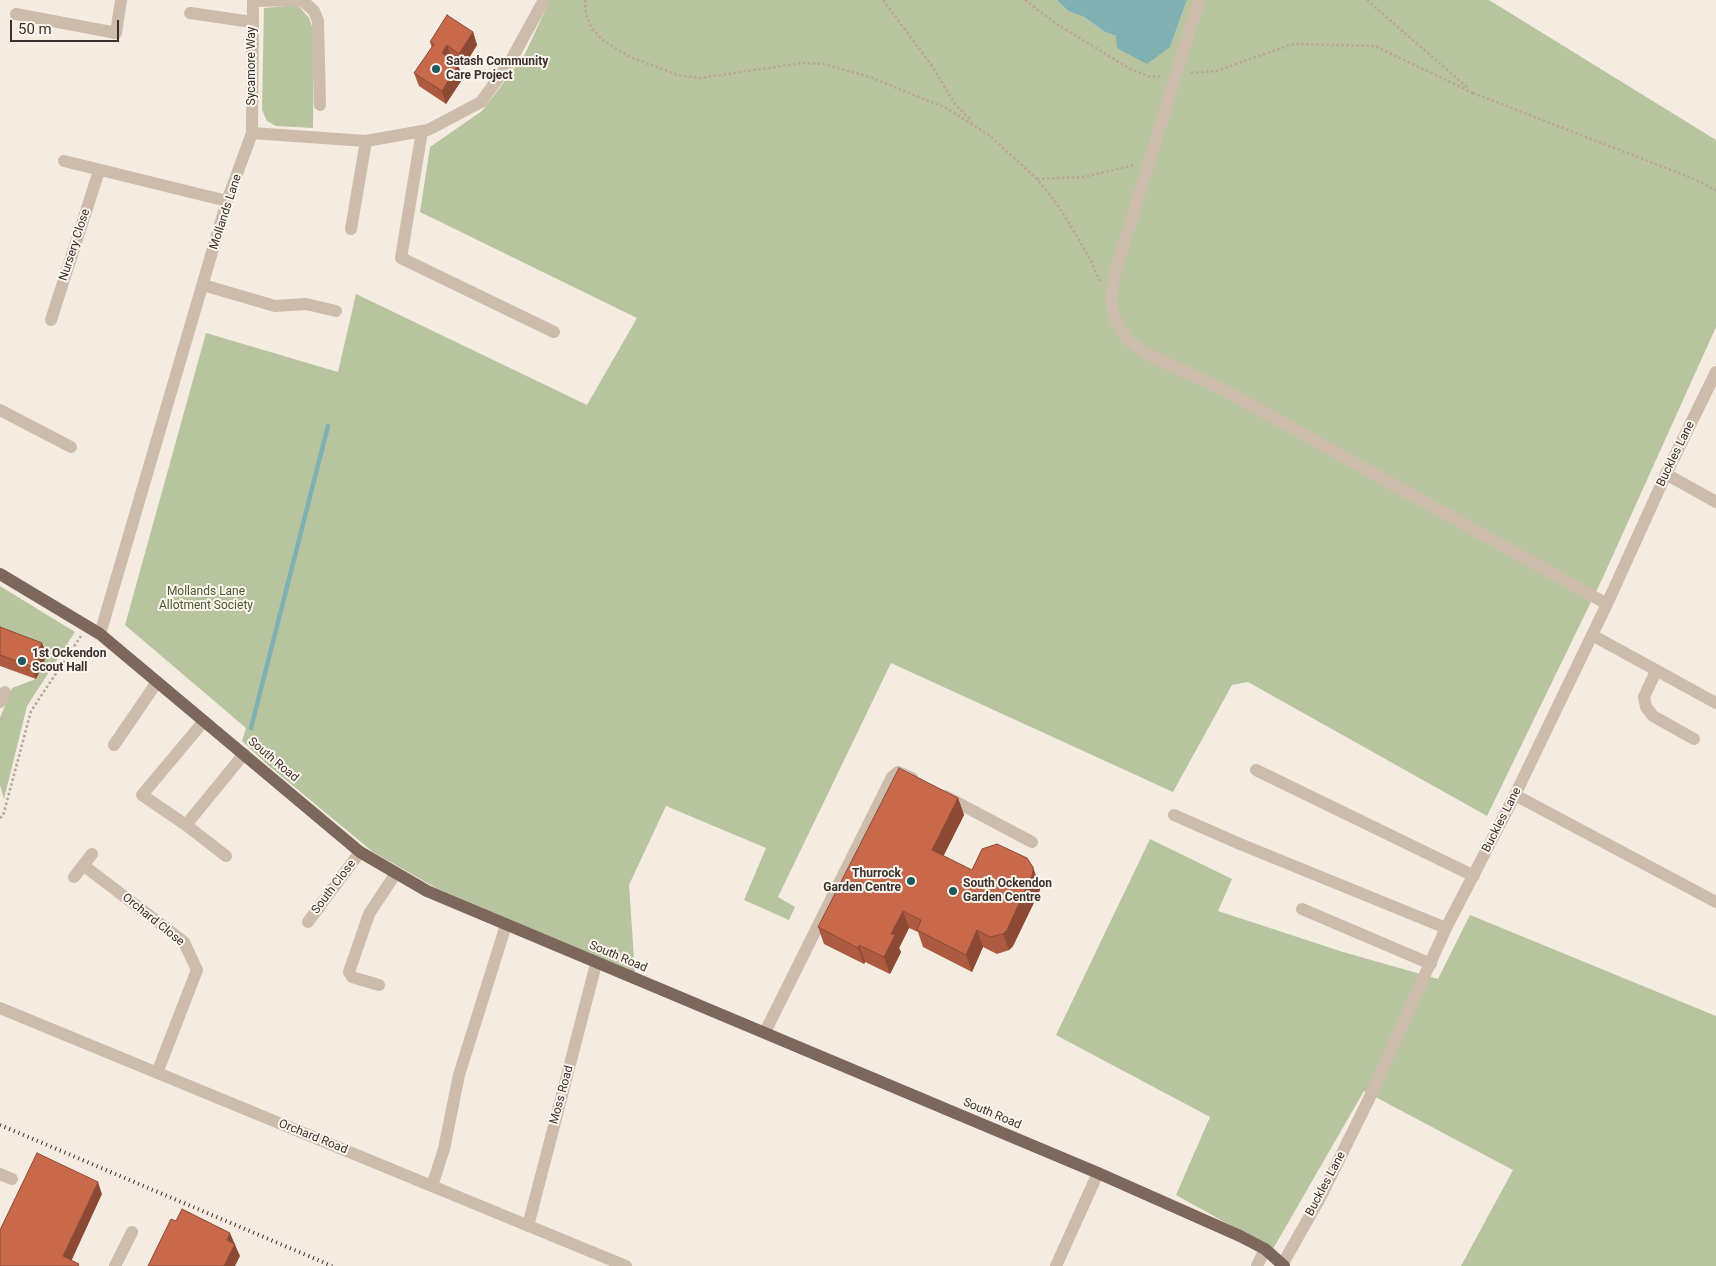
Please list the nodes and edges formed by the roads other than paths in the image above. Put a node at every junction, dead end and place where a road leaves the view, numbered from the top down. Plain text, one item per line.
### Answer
1 (121, 0) edge
2 (253, 0) edge
3 (544, 0) edge
4 (1199, 0) edge
5 (190, 12) dead end
6 (16, 14) dead end
7 (252, 22) junction
8 (320, 106) dead end
9 (422, 131) junction
10 (252, 133) junction
11 (366, 141) junction
12 (64, 161) dead end
13 (100, 171) junction
14 (227, 201) junction
15 (351, 229) dead end
16 (203, 285) junction
17 (336, 311) dead end
18 (51, 320) dead end
19 (554, 332) dead end
20 (1716, 372) edge
21 (0, 410) edge
22 (71, 447) dead end
23 (1666, 474) junction
24 (1716, 502) edge
25 (0, 574) edge
26 (1607, 604) junction
27 (100, 634) junction
28 (1592, 635) junction
29 (1656, 671) junction
30 (157, 682) junction
31 (1716, 704) edge
32 (204, 721) junction
33 (1694, 739) dead end
34 (114, 744) dead end
35 (244, 754) junction
36 (1256, 770) dead end
37 (1515, 795) junction
38 (1174, 815) dead end
39 (186, 825) junction
40 (1032, 842) dead end
41 (360, 852) junction
42 (92, 854) dead end
43 (226, 856) dead end
44 (83, 866) junction
45 (396, 872) junction
46 (1474, 876) junction
47 (74, 877) dead end
48 (1716, 902) edge
49 (1302, 909) dead end
50 (308, 922) dead end
51 (506, 925) junction
52 (1446, 928) junction
53 (596, 964) junction
54 (1431, 964) junction
55 (379, 985) dead end
56 (0, 1008) edge
57 (764, 1032) junction
58 (157, 1073) junction
59 (1098, 1173) junction
60 (0, 1174) edge
61 (12, 1179) dead end
62 (432, 1186) junction
63 (528, 1226) junction
64 (132, 1232) dead end
65 (1264, 1249) junction
66 (1283, 1265) edge
67 (115, 1266) edge
68 (626, 1266) edge
69 (1056, 1266) edge
70 (1256, 1266) edge

1 - 6 street
2 - 7 street, Sycamore Way
2 - 8 street
3 - 9 street
4 - 26 street
5 - 7 street
7 - 10 street, Sycamore Way
9 - 11 street
9 - 19 street
10 - 11 street
10 - 14 street, Mollands Lane
11 - 15 street
12 - 13 street
13 - 14 street
13 - 18 street, Nursery Close
14 - 16 street, Mollands Lane
16 - 17 street
16 - 27 street, Mollands Lane
20 - 23 street, Buckles Lane
21 - 22 street
23 - 24 street
23 - 26 street, Buckles Lane
25 - 27 main road, South Road
26 - 28 street, Buckles Lane
27 - 30 main road, South Road
28 - 29 street
28 - 37 street, Buckles Lane
29 - 31 street
29 - 33 street
30 - 32 main road, South Road
30 - 34 street
32 - 35 main road, South Road
32 - 39 street
35 - 39 street
35 - 41 main road, South Road
36 - 46 street
37 - 46 street, Buckles Lane
37 - 48 street
38 - 52 street
39 - 43 street
40 - 57 street
41 - 45 main road, South Road
41 - 50 street, South Close
42 - 44 street
44 - 47 street
44 - 58 street, Orchard Close
45 - 51 main road, South Road
45 - 55 street
46 - 52 street, Buckles Lane
49 - 54 street
51 - 53 main road, South Road
51 - 62 street
52 - 54 street, Buckles Lane
53 - 57 main road, South Road
53 - 63 street, Moss Road
54 - 66 street, Buckles Lane
56 - 58 street, Orchard Road
57 - 59 main road, South Road
58 - 62 street, Orchard Road
59 - 65 main road, South Road
59 - 69 street
60 - 61 street
62 - 63 street, Orchard Road
63 - 68 street, Orchard Road
64 - 67 street
65 - 66 main road, South Road
65 - 70 street

